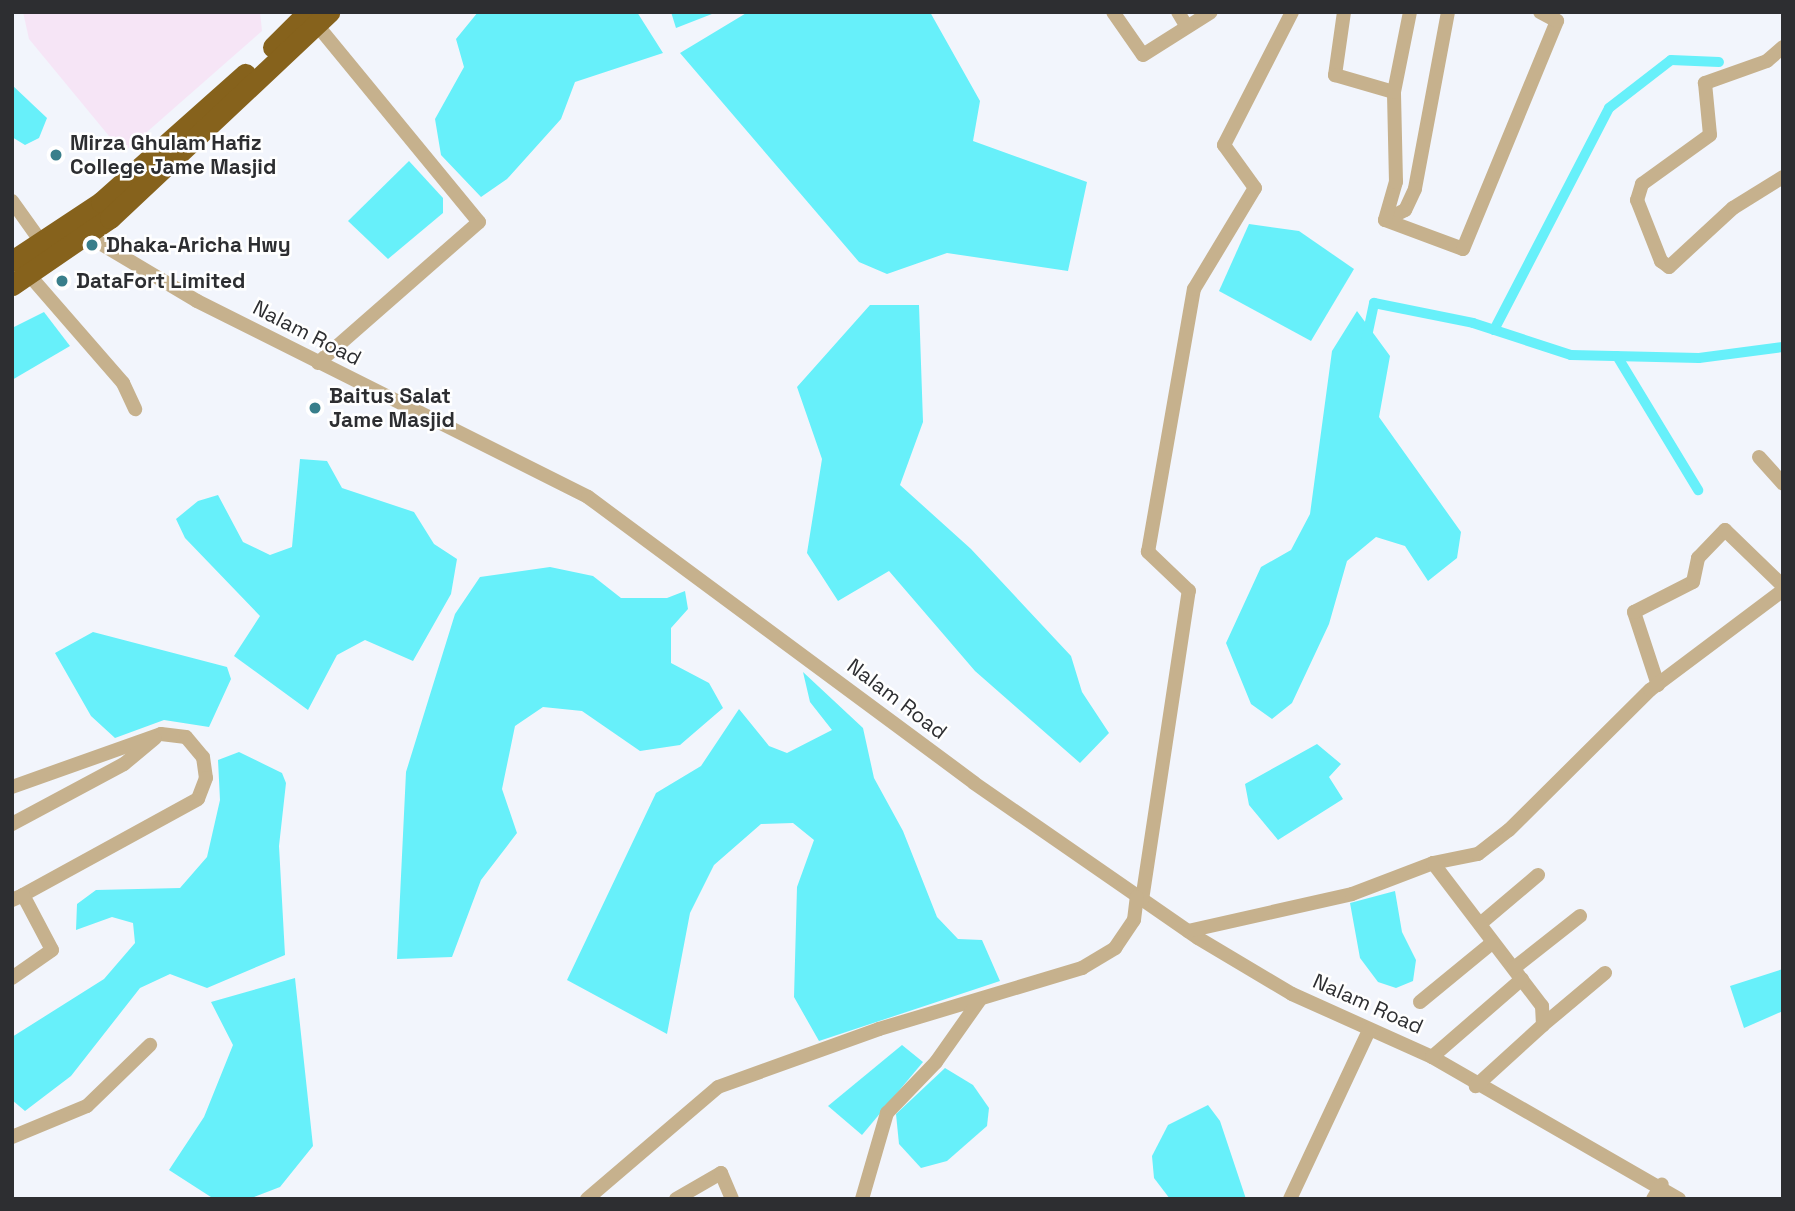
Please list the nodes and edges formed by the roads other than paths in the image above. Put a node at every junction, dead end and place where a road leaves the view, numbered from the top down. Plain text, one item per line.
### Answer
1 (1113, 12) edge
2 (1178, 12) edge
3 (1211, 12) edge
4 (1292, 12) edge
5 (1344, 12) edge
6 (1410, 12) edge
7 (1448, 12) edge
8 (1539, 12) edge
9 (318, 17) edge
10 (1187, 27) junction
11 (1783, 47) edge
12 (1394, 92) junction
13 (1783, 177) edge
14 (12, 201) edge
15 (1385, 220) junction
16 (88, 236) junction
17 (42, 243) junction
18 (12, 261) edge
19 (21, 281) edge
20 (318, 363) junction
21 (135, 409) dead end
22 (1759, 457) dead end
23 (1783, 484) edge
24 (1783, 588) edge
25 (1658, 685) junction
26 (161, 734) junction
27 (12, 787) edge
28 (12, 824) edge
29 (1433, 863) junction
30 (1538, 875) dead end
31 (18, 898) edge
32 (1140, 899) junction
33 (1580, 916) dead end
34 (1480, 924) junction
35 (1188, 931) junction
36 (1493, 942) junction
37 (1518, 973) junction
38 (1605, 973) dead end
39 (12, 978) edge
40 (979, 1001) junction
41 (1420, 1002) dead end
42 (1543, 1025) junction
43 (1369, 1030) junction
44 (150, 1045) dead end
45 (1432, 1057) junction
46 (1476, 1086) junction
47 (12, 1137) edge
48 (1662, 1184) junction
49 (587, 1199) edge
50 (676, 1199) edge
51 (732, 1199) edge
52 (862, 1199) edge
53 (1290, 1199) edge
54 (1653, 1199) edge
55 (1679, 1199) edge

1 - 10 street
2 - 10 street
3 - 10 street
4 - 32 street
5 - 12 street
6 - 12 street
7 - 15 street
8 - 15 street
9 - 16 highway
9 - 17 highway
9 - 20 street
11 - 13 street
12 - 15 street
14 - 17 street
16 - 19 highway
16 - 20 street, Nalam Road
17 - 18 highway
19 - 21 street
20 - 32 street, Nalam Road
22 - 23 street
24 - 25 street
24 - 25 street
25 - 29 street
26 - 27 street
26 - 28 street
26 - 31 street
29 - 34 street
29 - 35 street
30 - 34 street
31 - 39 street
32 - 35 street, Nalam Road
32 - 40 street
33 - 37 street
34 - 36 street
35 - 43 street, Nalam Road
36 - 37 street
36 - 41 street
37 - 42 street
37 - 45 street
38 - 42 street
40 - 49 street
40 - 52 street
42 - 46 street
43 - 45 street, Nalam Road
43 - 53 street
44 - 47 street
45 - 46 street, Nalam Road
46 - 48 street, Nalam Road
48 - 54 street
48 - 55 street, Nalam Road
50 - 51 street

